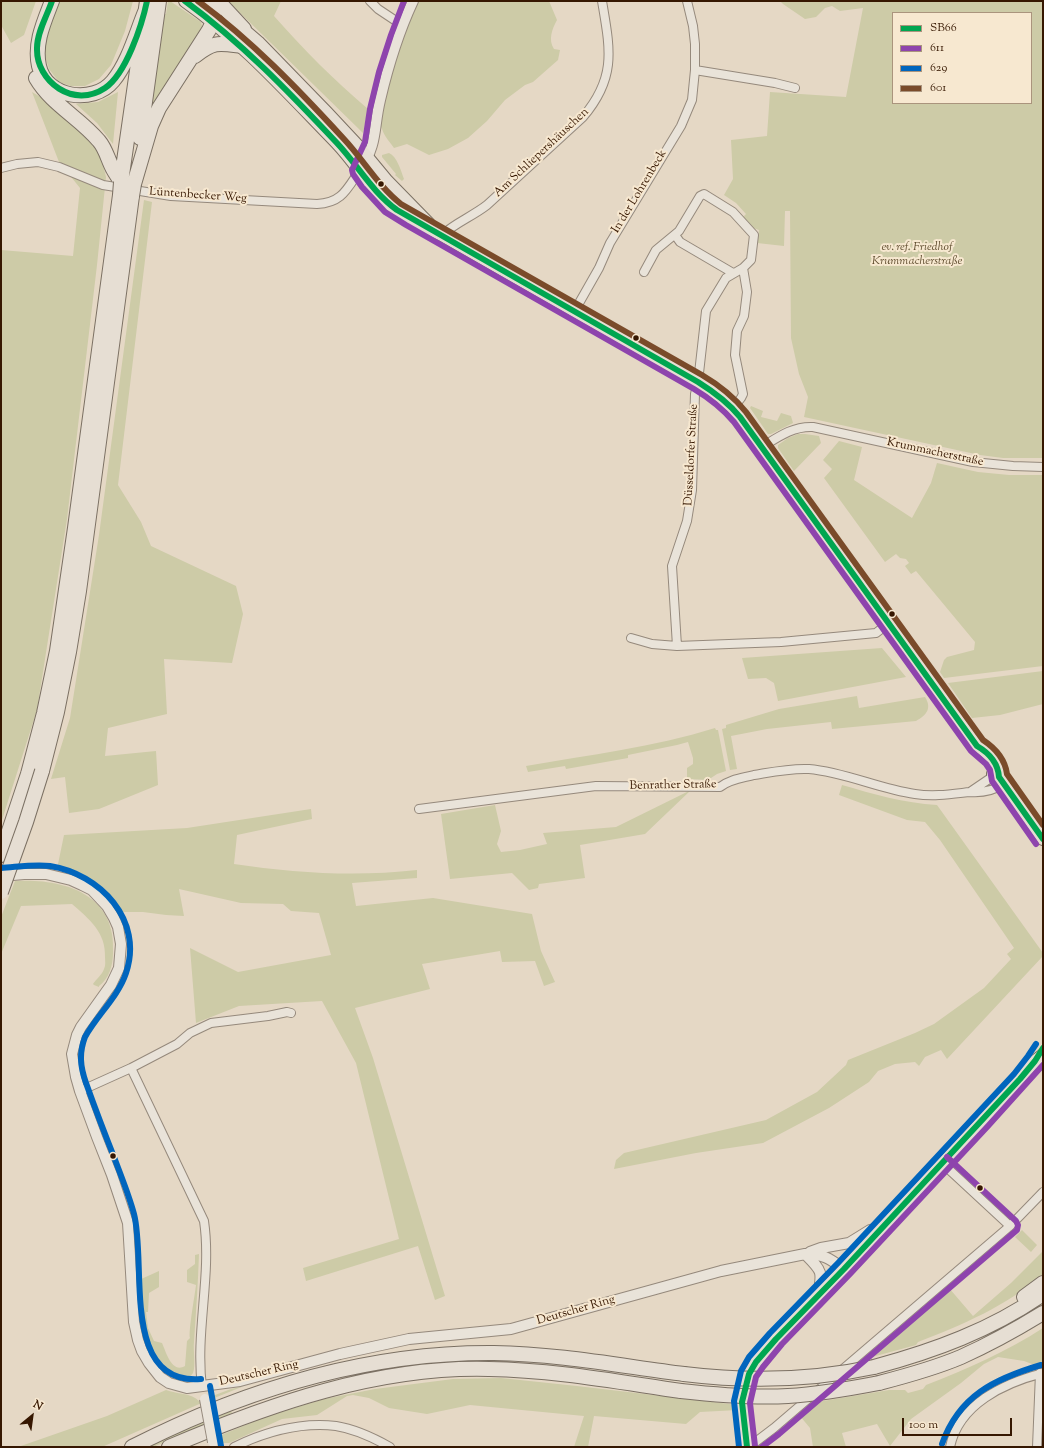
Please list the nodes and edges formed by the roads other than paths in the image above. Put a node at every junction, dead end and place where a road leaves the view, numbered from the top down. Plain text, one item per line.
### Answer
1 (44, 1) edge
2 (52, 1) edge
3 (185, 1) edge
4 (370, 1) edge
5 (413, 1) edge
6 (602, 1) edge
7 (687, 1) edge
8 (213, 2) edge
9 (151, 6) edge
10 (213, 21) junction
11 (402, 25) junction
12 (244, 29) joint
13 (241, 46) junction
14 (188, 61) junction
15 (695, 70) junction
16 (795, 88) dead end
17 (368, 158) junction
18 (1, 168) edge
19 (360, 170) junction
20 (127, 189) junction
21 (442, 235) junction
22 (675, 235) junction
23 (743, 268) junction
24 (644, 272) dead end
25 (733, 273) junction
26 (574, 312) junction
27 (698, 382) junction
28 (733, 408) junction
29 (762, 447) junction
30 (1043, 467) edge
31 (889, 623) junction
32 (631, 638) dead end
33 (677, 646) junction
34 (1000, 779) junction
35 (970, 792) junction
36 (419, 809) dead end
37 (1043, 839) edge
38 (1, 855) edge
39 (1, 876) edge
40 (1, 892) edge
41 (291, 1014) dead end
42 (1043, 1048) edge
43 (1039, 1058) edge
44 (130, 1068) junction
45 (80, 1091) junction
46 (942, 1163) junction
47 (1043, 1192) edge
48 (1010, 1226) junction
49 (883, 1227) junction
50 (804, 1254) junction
51 (844, 1269) junction
52 (1043, 1283) edge
53 (1043, 1294) edge
54 (818, 1296) junction
55 (1043, 1313) edge
56 (930, 1351) junction
57 (1042, 1373) edge
58 (202, 1387) junction
59 (250, 1444) edge
60 (213, 1445) edge
61 (132, 1447) edge
62 (169, 1447) edge
63 (234, 1447) edge
64 (390, 1447) edge
65 (748, 1447) edge
66 (950, 1447) edge
67 (1037, 1447) edge

1 - 20 highway
2 - 9 highway
3 - 10 main road, Düsseldorfer Straße
4 - 11 street
5 - 11 street
6 - 21 street, Am Schliepershäuschen
7 - 15 street, In der Lohrenbeck
8 - 10 highway
8 - 12 highway
9 - 20 highway
10 - 13 main road, Düsseldorfer Straße
10 - 14 highway
11 - 17 street
12 - 17 main road, Düsseldorfer Straße
13 - 14 highway
13 - 19 main road, Düsseldorfer Straße
14 - 20 highway
15 - 16 street
15 - 26 street, In der Lohrenbeck
17 - 19 street
17 - 21 main road, Düsseldorfer Straße
18 - 19 street, Lüntenbecker Weg
19 - 21 main road, Düsseldorfer Straße
20 - 38 highway
20 - 40 highway, bridge
21 - 26 main road, Düsseldorfer Straße
22 - 23 street
22 - 24 street
22 - 25 street
23 - 25 street
23 - 28 street
25 - 27 street
26 - 27 main road, Düsseldorfer Straße
27 - 28 main road, Düsseldorfer Straße
27 - 33 street, Düsseldorfer Straße
28 - 29 main road, Düsseldorfer Straße
29 - 30 street, Krummacherstraße
29 - 31 main road, Düsseldorfer Straße
31 - 33 street
31 - 34 main road, Düsseldorfer Straße
32 - 33 street
34 - 35 street, Benrather Straße
34 - 35 street, Benrather Straße
34 - 37 main road, Düsseldorfer Straße
35 - 36 street, Benrather Straße
39 - 45 street, Deutscher Ring
41 - 44 street
42 - 43 main road
43 - 46 main road
44 - 45 street
44 - 58 street
45 - 58 street, Deutscher Ring
46 - 48 street
46 - 49 main road
47 - 48 street
48 - 65 street
49 - 50 street
49 - 51 main road
50 - 51 street, Deutscher Ring
50 - 54 street
50 - 58 street, Deutscher Ring
51 - 54 main road
52 - 56 highway
53 - 56 highway
54 - 65 main road
55 - 62 highway, bridge
56 - 61 highway, bridge
57 - 66 street
57 - 67 street
58 - 60 street, bridge
59 - 63 street
59 - 64 street

